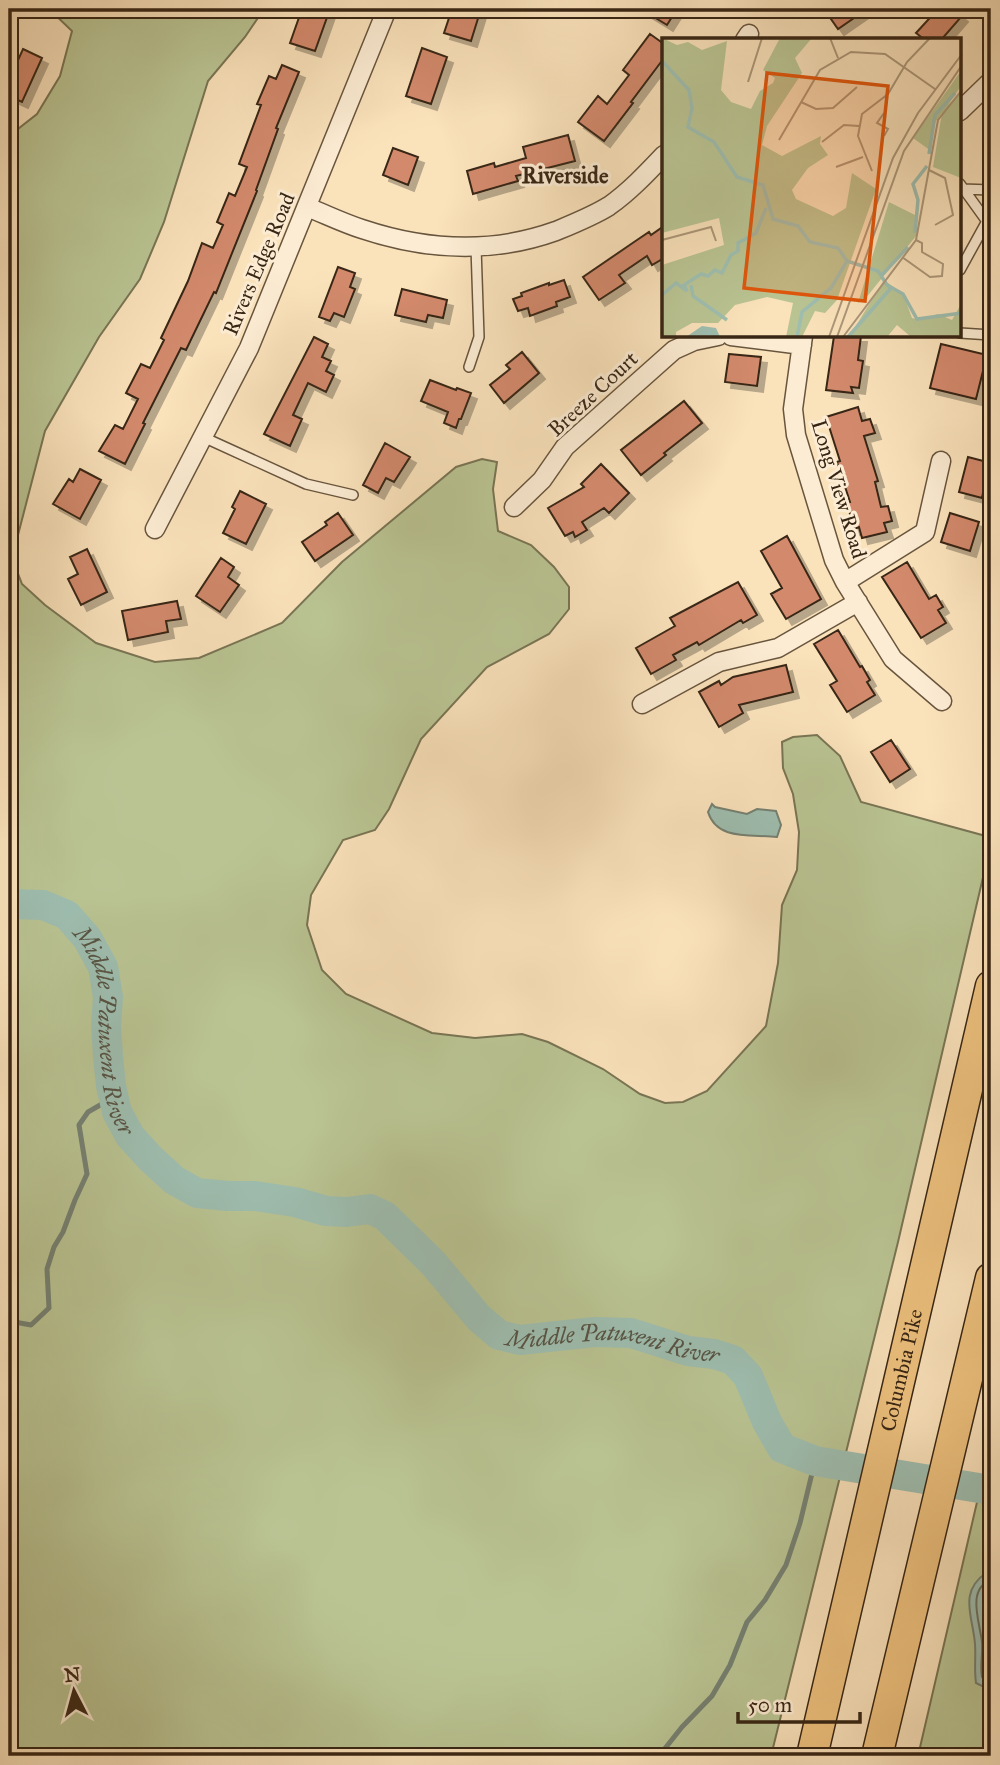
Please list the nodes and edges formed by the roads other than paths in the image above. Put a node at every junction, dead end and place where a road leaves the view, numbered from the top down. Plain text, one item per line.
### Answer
1 (387, 9) edge
2 (991, 81) edge
3 (962, 109) edge
4 (662, 157) edge
5 (962, 187) edge
6 (962, 188) edge
7 (991, 190) edge
8 (307, 207) junction
9 (989, 224) edge
10 (476, 247) junction
11 (962, 267) edge
12 (962, 333) edge
13 (991, 335) edge
14 (708, 338) edge
15 (766, 338) edge
16 (802, 340) edge
17 (469, 367) dead end
18 (203, 437) junction
19 (941, 461) dead end
20 (353, 495) dead end
21 (514, 507) dead end
22 (155, 529) dead end
23 (845, 582) junction
24 (858, 602) junction
25 (942, 701) dead end
26 (642, 704) dead end
27 (991, 986) edge
28 (991, 1278) edge
29 (811, 1756) edge
30 (877, 1756) edge

1 - 8 street, Rivers Edge Road
2 - 3 street
4 - 10 street
5 - 7 lane
6 - 9 lane
8 - 10 street
8 - 18 street, Rivers Edge Road
9 - 11 lane
10 - 17 lane
12 - 13 lane
14 - 21 street, Breeze Court
15 - 16 street
16 - 23 street, Long View Road
18 - 20 lane
18 - 22 street, Rivers Edge Road
19 - 23 street
23 - 24 street, Long View Road
24 - 25 street, Long View Road
24 - 26 street
27 - 29 highway, Columbia Pike
28 - 30 highway

